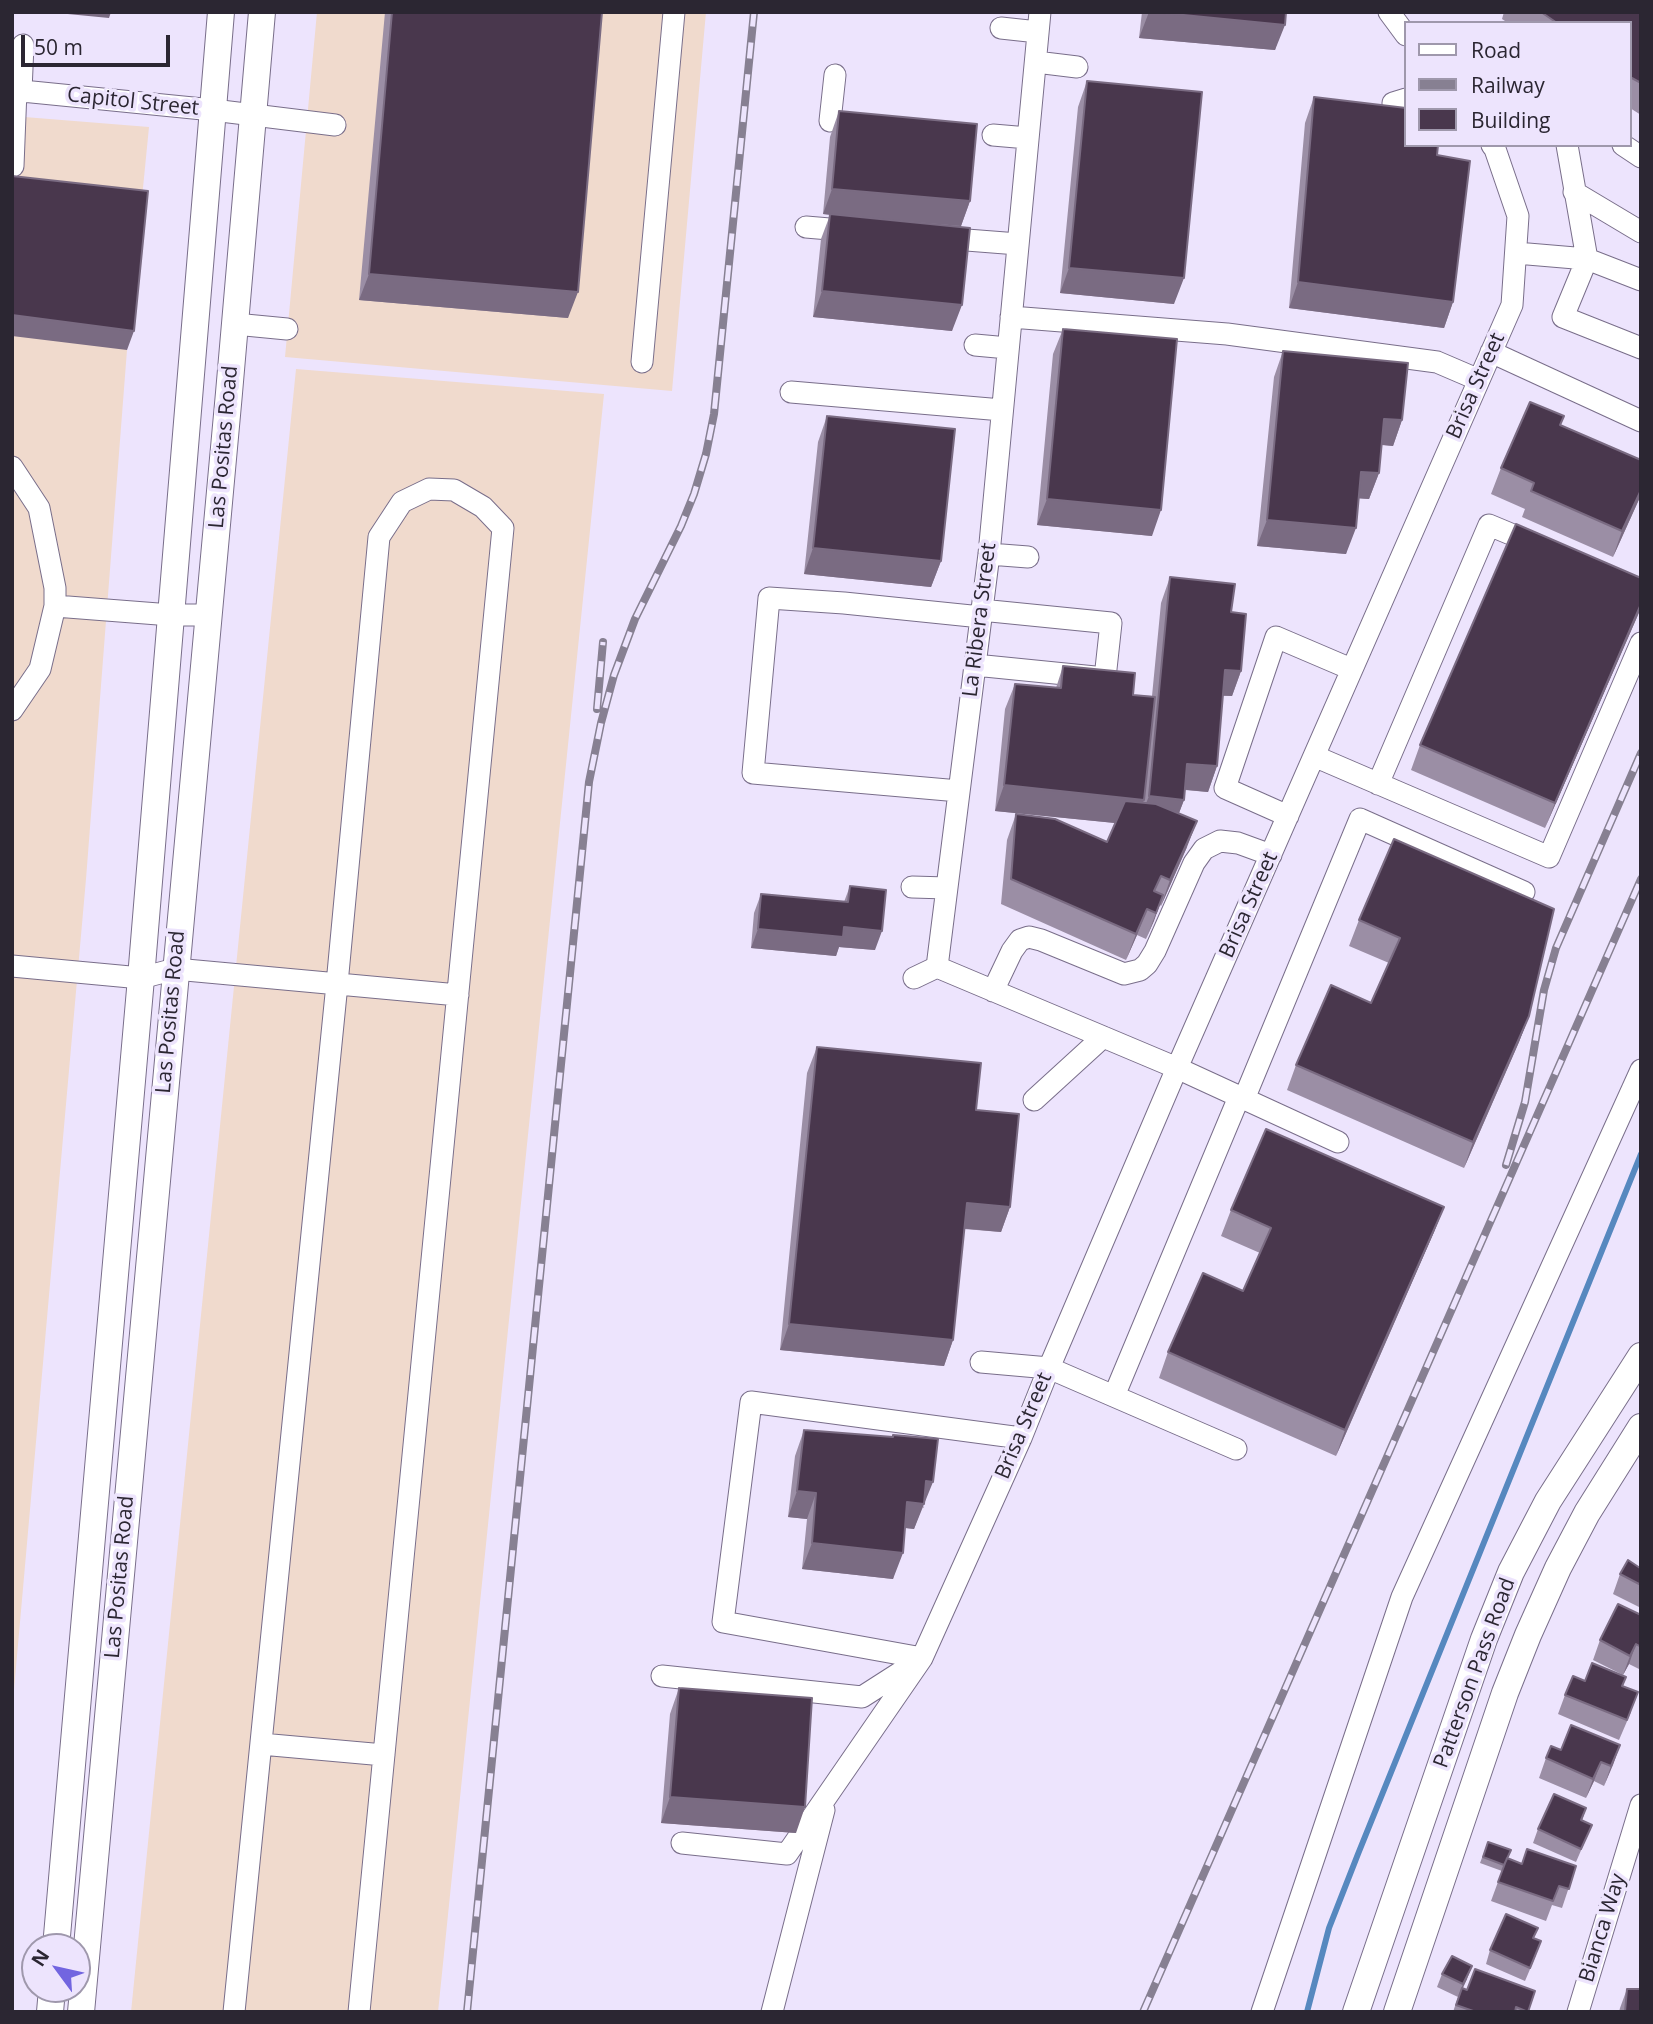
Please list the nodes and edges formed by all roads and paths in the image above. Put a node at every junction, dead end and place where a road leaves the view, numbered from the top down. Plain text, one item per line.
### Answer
1 (221, 12) edge
2 (262, 12) edge
3 (674, 12) edge
4 (1389, 12) edge
5 (1039, 22) edge
6 (1001, 28) dead end
7 (1404, 33) edge
8 (23, 45) dead end
9 (1036, 62) junction
10 (1077, 67) dead end
11 (835, 75) dead end
12 (16, 90) edge
13 (213, 110) junction
14 (253, 115) junction
15 (830, 121) dead end
16 (335, 125) dead end
17 (993, 135) dead end
18 (1028, 138) junction
19 (1494, 147) edge
20 (1567, 147) edge
21 (1626, 147) edge
22 (1641, 157) edge
23 (13, 166) edge
24 (1574, 192) junction
25 (806, 227) dead end
26 (873, 232) edge
27 (1641, 232) edge
28 (926, 236) edge
29 (1018, 244) junction
30 (1516, 253) junction
31 (1587, 259) junction
32 (1641, 281) edge
33 (1011, 317) junction
34 (235, 324) junction
35 (287, 328) dead end
36 (975, 345) dead end
37 (1008, 348) junction
38 (1641, 348) edge
39 (1491, 352) junction
40 (642, 362) dead end
41 (1479, 380) junction
42 (791, 392) dead end
43 (1002, 410) junction
44 (1641, 421) edge
45 (12, 467) edge
46 (1552, 552) edge
47 (989, 554) junction
48 (1028, 557) dead end
49 (55, 606) junction
50 (981, 613) junction
51 (171, 615) junction
52 (209, 615) junction
53 (1641, 643) edge
54 (975, 665) junction
55 (1351, 669) junction
56 (12, 710) edge
57 (1314, 756) junction
58 (1378, 784) junction
59 (959, 791) junction
60 (1287, 816) junction
61 (1270, 855) junction
62 (912, 887) dead end
63 (947, 888) junction
64 (1524, 892) dead end
65 (12, 966) edge
66 (937, 967) junction
67 (175, 969) junction
68 (141, 978) junction
69 (914, 978) dead end
70 (337, 984) junction
71 (993, 991) junction
72 (458, 995) junction
73 (1102, 1037) junction
74 (1177, 1068) junction
75 (1641, 1070) edge
76 (1242, 1098) junction
77 (1034, 1100) dead end
78 (1338, 1142) dead end
79 (1641, 1356) edge
80 (981, 1362) dead end
81 (1049, 1368) junction
82 (1114, 1396) junction
83 (1641, 1427) edge
84 (1021, 1438) junction
85 (1236, 1449) dead end
86 (922, 1658) junction
87 (662, 1676) dead end
88 (261, 1744) junction
89 (384, 1755) junction
90 (828, 1794) junction
91 (1641, 1805) edge
92 (682, 1843) dead end
93 (57, 1933) edge
94 (80, 2012) edge
95 (234, 2012) edge
96 (359, 2012) edge
97 (772, 2012) edge
98 (1262, 2012) edge
99 (1356, 2012) edge
100 (1397, 2012) edge
101 (1578, 2012) edge

1 - 13 main road, Las Positas Road
2 - 14 main road, Las Positas Road
3 - 40 street
4 - 7 street
5 - 6 street
5 - 9 street, La Ribera Street
8 - 12 street
9 - 10 street
9 - 18 street, La Ribera Street
11 - 15 street
12 - 13 street, Capitol Street
12 - 23 street
13 - 14 street, Capitol Street
13 - 51 main road, Las Positas Road
14 - 16 street, Capitol Street
14 - 34 main road, Las Positas Road
17 - 18 street
18 - 29 street, La Ribera Street
19 - 30 street, Brisa Street
20 - 24 street
21 - 22 street
24 - 27 street
24 - 31 street
25 - 26 street
28 - 29 street
29 - 33 street, La Ribera Street
30 - 31 street
30 - 39 street, Brisa Street
31 - 32 street
31 - 38 street
33 - 37 street, La Ribera Street
33 - 41 street
34 - 35 street
34 - 52 main road, Las Positas Road
36 - 37 street
37 - 43 street, La Ribera Street
39 - 41 street, Brisa Street
39 - 44 street
41 - 55 street, Brisa Street
42 - 43 street
43 - 47 street, La Ribera Street
45 - 49 street
46 - 58 street
47 - 48 street
47 - 50 street, La Ribera Street
49 - 51 street
49 - 56 street
50 - 54 street, La Ribera Street
50 - 54 street
50 - 59 street
51 - 52 street
51 - 68 main road, Las Positas Road
52 - 67 main road, Las Positas Road
53 - 58 street
54 - 59 street, La Ribera Street
55 - 57 street, Brisa Street
55 - 60 street
57 - 58 street
57 - 60 street, Brisa Street
59 - 63 street, La Ribera Street
60 - 61 street, Brisa Street
61 - 71 street
61 - 74 street, Brisa Street
62 - 63 street
63 - 66 street, La Ribera Street
64 - 76 street
65 - 68 street
66 - 69 street
66 - 71 street
67 - 68 street
67 - 70 street
67 - 94 main road, Las Positas Road
68 - 93 main road, Las Positas Road
70 - 72 street
70 - 72 street
70 - 88 street
71 - 73 street
72 - 89 street
73 - 74 street
73 - 77 street
74 - 76 street
74 - 81 street, Brisa Street
75 - 98 street
76 - 78 street
76 - 82 street
79 - 99 main road, Patterson Pass Road
80 - 81 street
81 - 82 street
81 - 84 street, Brisa Street
82 - 85 street
83 - 100 main road, Patterson Pass Road
84 - 86 street, Brisa Street
84 - 86 street
86 - 87 street
86 - 90 street, Brisa Street
88 - 89 street
88 - 95 street
89 - 96 street
90 - 92 street, Brisa Street
90 - 97 street
91 - 101 street, Bianca Way

